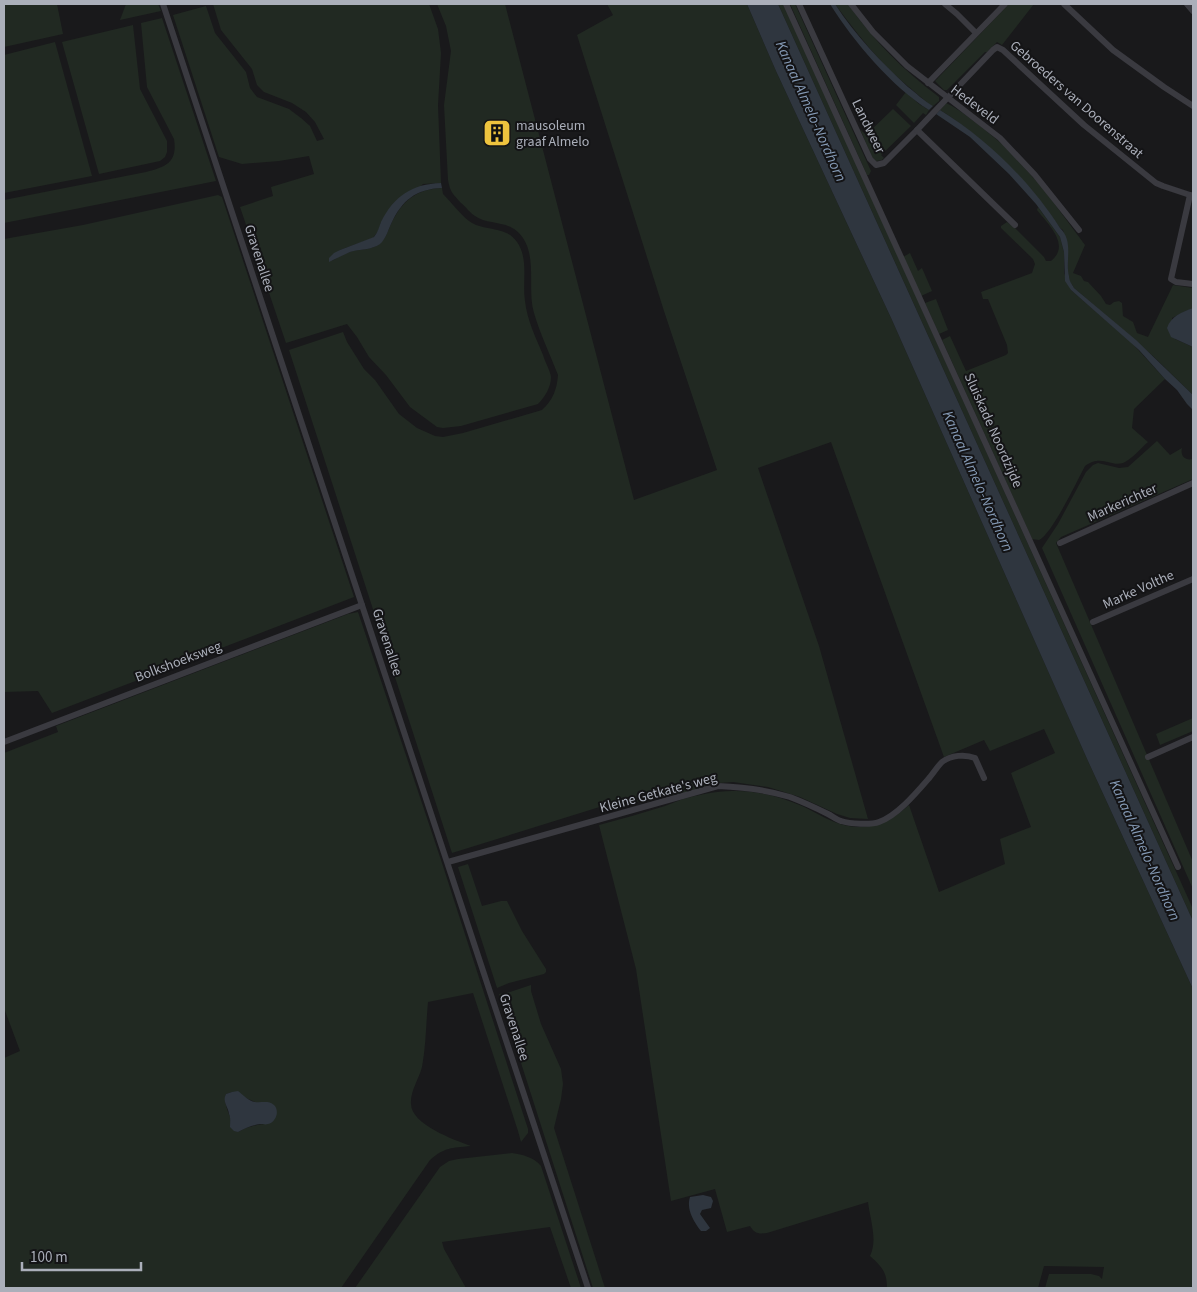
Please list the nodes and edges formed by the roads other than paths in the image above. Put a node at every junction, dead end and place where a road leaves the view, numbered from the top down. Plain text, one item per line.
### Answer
1 (163, 4) edge
2 (786, 4) edge
3 (799, 4) edge
4 (851, 4) edge
5 (944, 4) edge
6 (952, 4) edge
7 (1005, 4) edge
8 (1064, 4) edge
9 (1187, 4) edge
10 (1193, 11) edge
11 (957, 14) junction
12 (976, 33) junction
13 (928, 83) junction
14 (946, 98) junction
15 (1193, 106) edge
16 (917, 130) junction
17 (1191, 195) edge
18 (1015, 225) dead end
19 (1079, 230) dead end
20 (1193, 284) edge
21 (1193, 484) edge
22 (1060, 543) dead end
23 (1193, 579) edge
24 (362, 605) junction
25 (1093, 622) dead end
26 (1193, 737) edge
27 (4, 742) edge
28 (1148, 757) dead end
29 (984, 778) dead end
30 (448, 862) junction
31 (1178, 867) dead end
32 (588, 1288) edge

1 - 24 street, Gravenallee
2 - 31 street, Sluiskade Noordzijde
3 - 16 street, Landweer
4 - 13 street, Hedeveld
5 - 11 street
6 - 11 street
7 - 12 street
8 - 15 street
9 - 10 street
11 - 12 street
12 - 13 street
13 - 14 street, Hedeveld
14 - 16 street
14 - 17 street, Gebroeders van Doorenstraat
14 - 19 street, Hedeveld
16 - 18 street
17 - 20 street
21 - 22 street, Markerichter
23 - 25 street, Marke Volthe
24 - 27 street, Bolkshoeksweg
24 - 30 street, Gravenallee
26 - 28 street
29 - 30 street, Kleine Getkate's weg
30 - 32 street, Gravenallee

